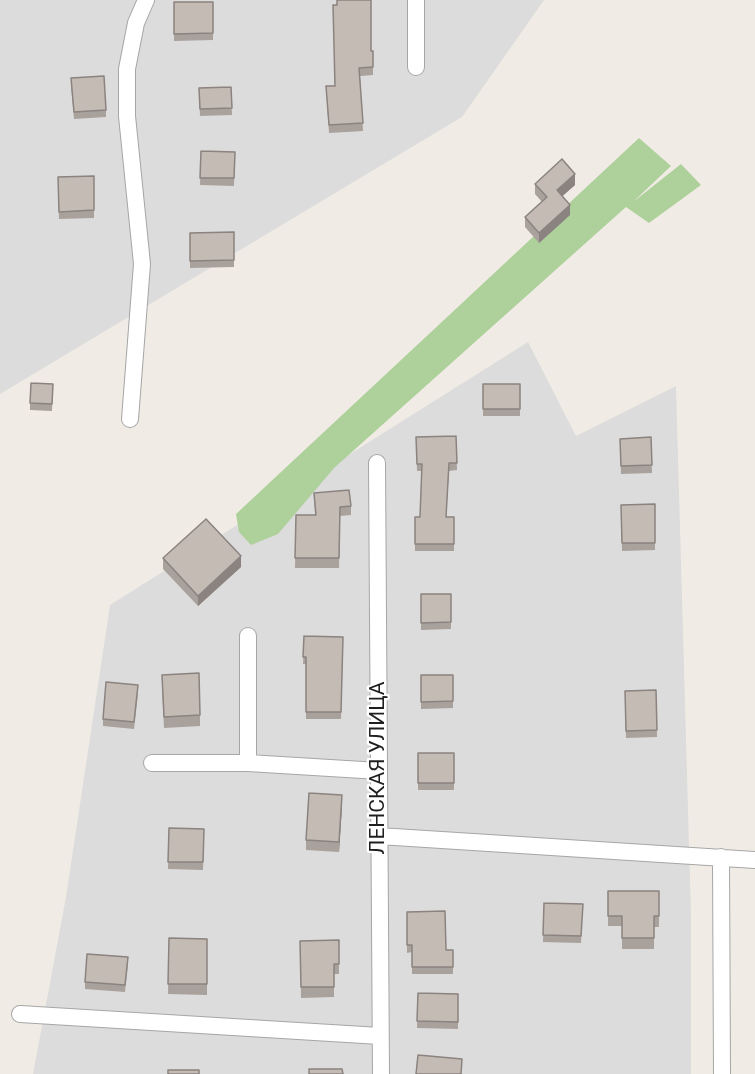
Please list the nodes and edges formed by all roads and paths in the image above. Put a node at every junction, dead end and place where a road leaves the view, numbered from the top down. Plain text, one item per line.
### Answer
1 (146, 0) edge
2 (416, 0) edge
3 (416, 67) dead end
4 (130, 419) dead end
5 (377, 463) dead end
6 (248, 636) dead end
7 (152, 763) dead end
8 (248, 763) junction
9 (379, 771) junction
10 (379, 836) junction
11 (721, 857) junction
12 (755, 861) edge
13 (20, 1014) dead end
14 (380, 1036) junction
15 (381, 1074) edge
16 (722, 1074) edge

1 - 4 street
2 - 3 street
5 - 9 street, ЛЕНСКАЯ УЛИЦА
6 - 8 street
7 - 8 street
8 - 9 street
9 - 10 street, ЛЕНСКАЯ УЛИЦА
10 - 11 street
10 - 14 street, ЛЕНСКАЯ УЛИЦА
11 - 12 street
11 - 16 street
13 - 14 street
14 - 15 street, ЛЕНСКАЯ УЛИЦА

